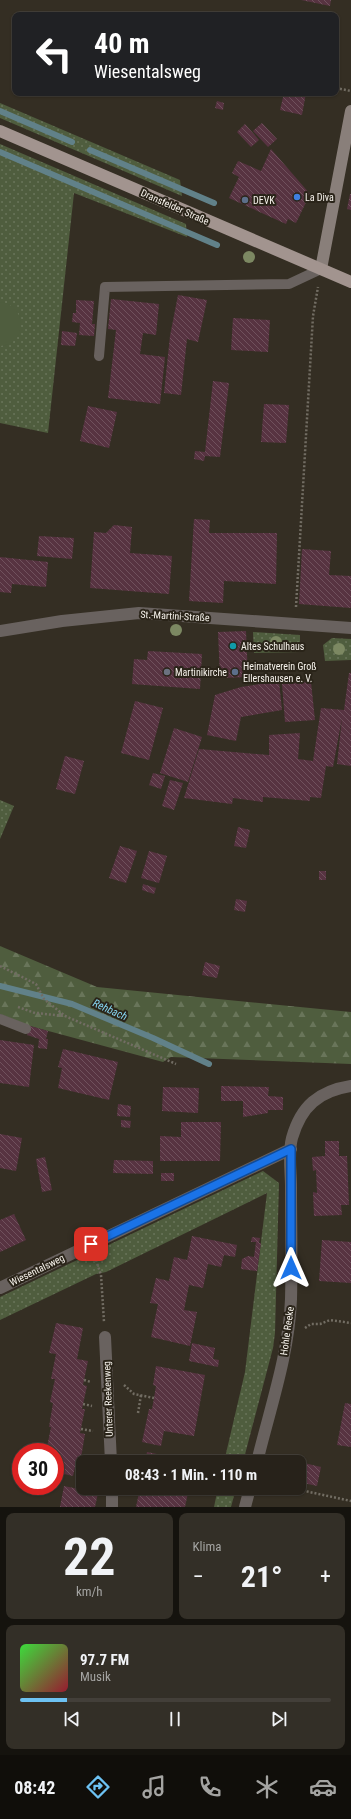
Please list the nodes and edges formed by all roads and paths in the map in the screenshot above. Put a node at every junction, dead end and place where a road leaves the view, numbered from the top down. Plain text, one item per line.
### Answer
1 (339, 89) edge
2 (351, 91) edge
3 (351, 111) edge
4 (0, 131) edge
5 (321, 270) junction
6 (351, 282) edge
7 (99, 356) dead end
8 (295, 624) junction
9 (351, 628) edge
10 (0, 631) edge
11 (0, 966) edge
12 (14, 1006) dead end
13 (65, 1016) junction
14 (0, 1018) edge
15 (26, 1029) dead end
16 (176, 1064) dead end
17 (351, 1086) edge
18 (291, 1149) junction
19 (94, 1254) dead end
20 (0, 1288) edge
21 (351, 1323) edge
22 (311, 1324) dead end
23 (105, 1337) joint
24 (141, 1395) dead end
25 (138, 1412) dead end
26 (111, 1455) edge
27 (259, 1455) edge
28 (306, 1491) edge
29 (112, 1495) edge
30 (248, 1495) edge
31 (351, 1501) edge
32 (112, 1507) edge
33 (245, 1507) edge

1 - 2 path
3 - 5 street
4 - 5 main road, Dransfelder Straße
5 - 6 main road, Dransfelder Straße
5 - 7 lane
5 - 8 path
8 - 9 street, St.-Martini-Straße
8 - 10 street, St.-Martini-Straße
11 - 13 path
12 - 13 path
13 - 16 path
14 - 15 lane
17 - 18 street, Hohle Reeke
18 - 20 street, Wiesentalsweg
18 - 27 street, Hohle Reeke
19 - 23 path
21 - 22 path
23 - 26 street, Unterer Reekenweg
24 - 25 path
28 - 31 path
29 - 32 street
30 - 33 street

